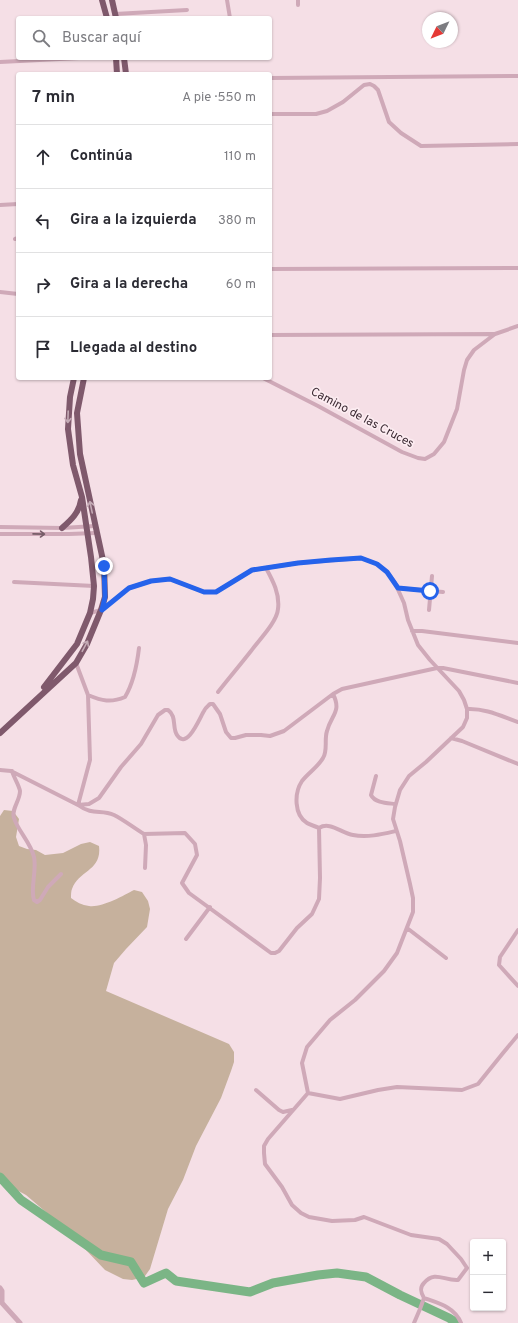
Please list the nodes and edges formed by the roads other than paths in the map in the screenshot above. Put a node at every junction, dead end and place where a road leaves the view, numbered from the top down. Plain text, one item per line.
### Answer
1 (102, 0) edge
2 (112, 0) edge
3 (227, 0) edge
4 (298, 0) edge
5 (298, 5) dead end
6 (187, 10) dead end
7 (106, 16) edge
8 (116, 16) edge
9 (230, 16) edge
10 (40, 60) edge
11 (116, 60) edge
12 (124, 60) edge
13 (0, 62) edge
14 (117, 72) edge
15 (126, 72) edge
16 (518, 76) edge
17 (272, 78) edge
18 (272, 114) edge
19 (518, 144) edge
20 (16, 204) edge
21 (0, 205) edge
22 (518, 268) edge
23 (272, 269) edge
24 (0, 292) edge
25 (16, 294) edge
26 (518, 326) edge
27 (494, 334) junction
28 (272, 335) edge
29 (74, 380) edge
30 (84, 380) edge
31 (268, 380) edge
32 (82, 497) junction
33 (87, 526) junction
34 (95, 526) junction
35 (0, 527) edge
36 (62, 528) junction
37 (96, 533) junction
38 (0, 534) edge
39 (88, 534) junction
40 (266, 568) junction
41 (432, 576) dead end
42 (14, 582) dead end
43 (94, 586) junction
44 (398, 588) junction
45 (430, 591) junction
46 (443, 592) dead end
47 (102, 610) junction
48 (429, 610) dead end
49 (90, 613) junction
50 (412, 631) junction
51 (518, 643) edge
52 (139, 648) dead end
53 (76, 663) junction
54 (437, 668) junction
55 (518, 683) edge
56 (218, 692) dead end
57 (333, 694) junction
58 (88, 695) junction
59 (30, 704) junction
60 (467, 709) junction
61 (518, 722) edge
62 (0, 733) edge
63 (451, 738) junction
64 (518, 764) edge
65 (0, 770) edge
66 (11, 771) junction
67 (376, 776) dead end
68 (395, 804) junction
69 (78, 805) junction
70 (318, 828) junction
71 (396, 831) junction
72 (144, 834) junction
73 (145, 868) dead end
74 (61, 874) dead end
75 (210, 907) junction
76 (407, 928) junction
77 (518, 930) edge
78 (186, 939) dead end
79 (446, 958) dead end
80 (518, 986) edge
81 (518, 1035) edge
82 (256, 1090) dead end
83 (308, 1093) junction
84 (292, 1110) junction
85 (0, 1288) edge
86 (424, 1298) junction
87 (20, 1323) edge
88 (414, 1323) edge
89 (461, 1323) edge

1 - 7 main road
2 - 8 main road
3 - 9 street
4 - 5 street
6 - 8 street
10 - 13 street
11 - 14 main road
12 - 15 main road
16 - 17 street
18 - 19 street
20 - 21 street
22 - 23 street
24 - 25 street
26 - 27 street, Camino de las Cruces
27 - 28 street
27 - 31 street, Camino de las Cruces
29 -> 32 main road
34 -> 30 main road
32 - 33 main road
32 - 36 main road
33 - 34 street
33 - 36 street
33 - 39 main road
34 - 37 main road
35 - 36 street
37 - 39 street
37 - 47 main road
38 -> 39 street
39 - 43 main road
40 - 44 street
40 - 47 street
40 - 56 street
41 - 45 street
42 - 43 street
43 - 49 main road
44 - 45 street
44 - 50 street
45 - 46 street
45 - 48 street
47 - 49 street
53 -> 47 main road
49 - 59 main road
50 - 51 street
50 - 54 street
52 - 58 street
53 - 58 street
53 - 59 main road
54 - 55 street
54 - 57 street
54 - 60 street
57 - 69 street
57 - 70 street
58 - 69 street
59 - 62 main road
60 - 61 street
60 - 63 street
63 - 64 street
63 - 68 street
65 - 66 street
66 - 69 street
66 - 74 street
67 - 68 street
68 - 71 street
69 - 72 street
70 - 71 street
70 - 75 street
71 - 76 street
72 - 73 street
72 - 75 street
75 - 78 street
76 - 79 street
76 - 83 street
77 - 80 street
81 - 83 street
82 - 84 street
83 - 84 street
84 - 86 street
85 - 87 street
86 - 88 street
86 - 89 street

